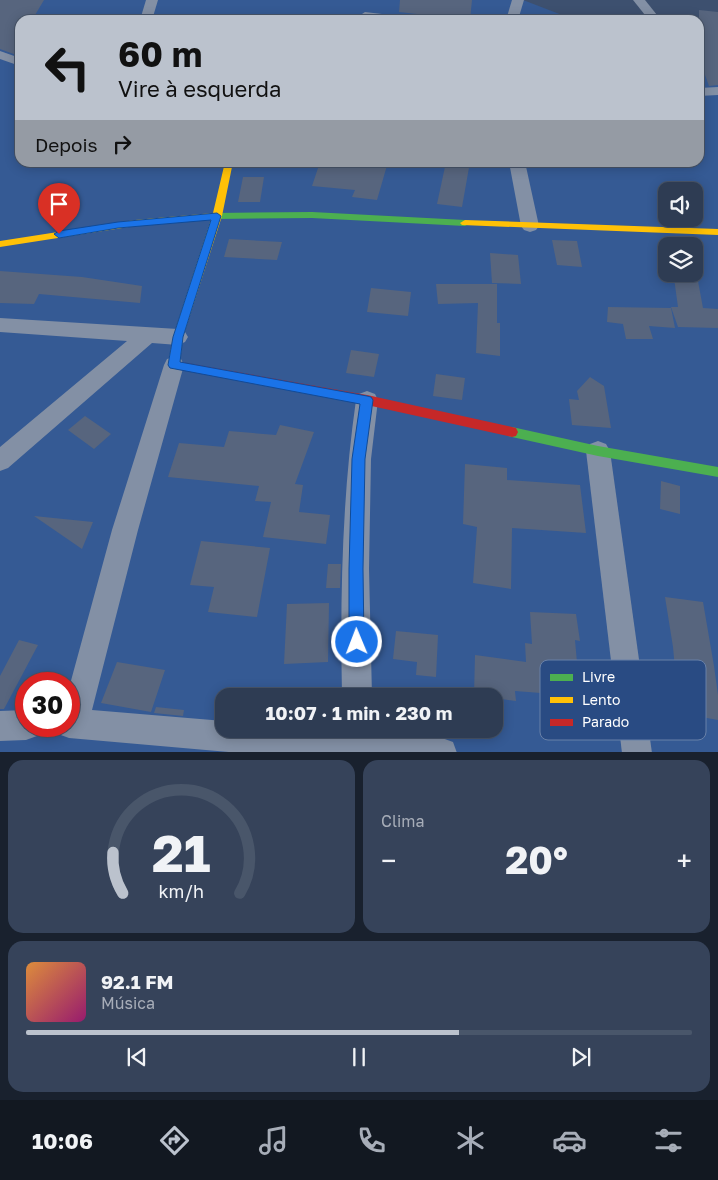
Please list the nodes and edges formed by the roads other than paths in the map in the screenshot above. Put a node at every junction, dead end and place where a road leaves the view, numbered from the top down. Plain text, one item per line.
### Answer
1 (152, 0) edge
2 (518, 0) edge
3 (639, 0) edge
4 (379, 4) dead end
5 (148, 15) edge
6 (366, 15) edge
7 (514, 15) edge
8 (651, 15) edge
9 (0, 55) edge
10 (15, 60) edge
11 (718, 91) edge
12 (704, 92) edge
13 (227, 167) edge
14 (518, 167) edge
15 (217, 216) junction
16 (530, 226) junction
17 (718, 232) edge
18 (0, 244) edge
19 (0, 325) edge
20 (146, 336) junction
21 (178, 337) junction
22 (174, 365) junction
23 (367, 400) junction
24 (598, 451) junction
25 (0, 461) edge
26 (718, 472) edge
27 (624, 660) edge
28 (357, 688) edge
29 (80, 691) edge
30 (80, 724) edge
31 (15, 725) edge
32 (0, 726) edge
33 (358, 742) edge
34 (442, 752) edge

1 - 5 street
2 - 7 street
3 - 8 street
4 - 6 street
9 - 10 street
11 - 12 street
13 - 15 street
14 - 16 street
15 - 16 street
15 - 18 street
15 - 21 street
16 - 17 street
19 - 20 street
20 - 21 street
20 - 25 street
21 - 22 street
22 - 23 street
22 - 29 street
23 - 24 street
23 - 28 street
24 - 26 street
24 - 27 street
30 - 33 street
31 - 32 street
33 - 34 street

